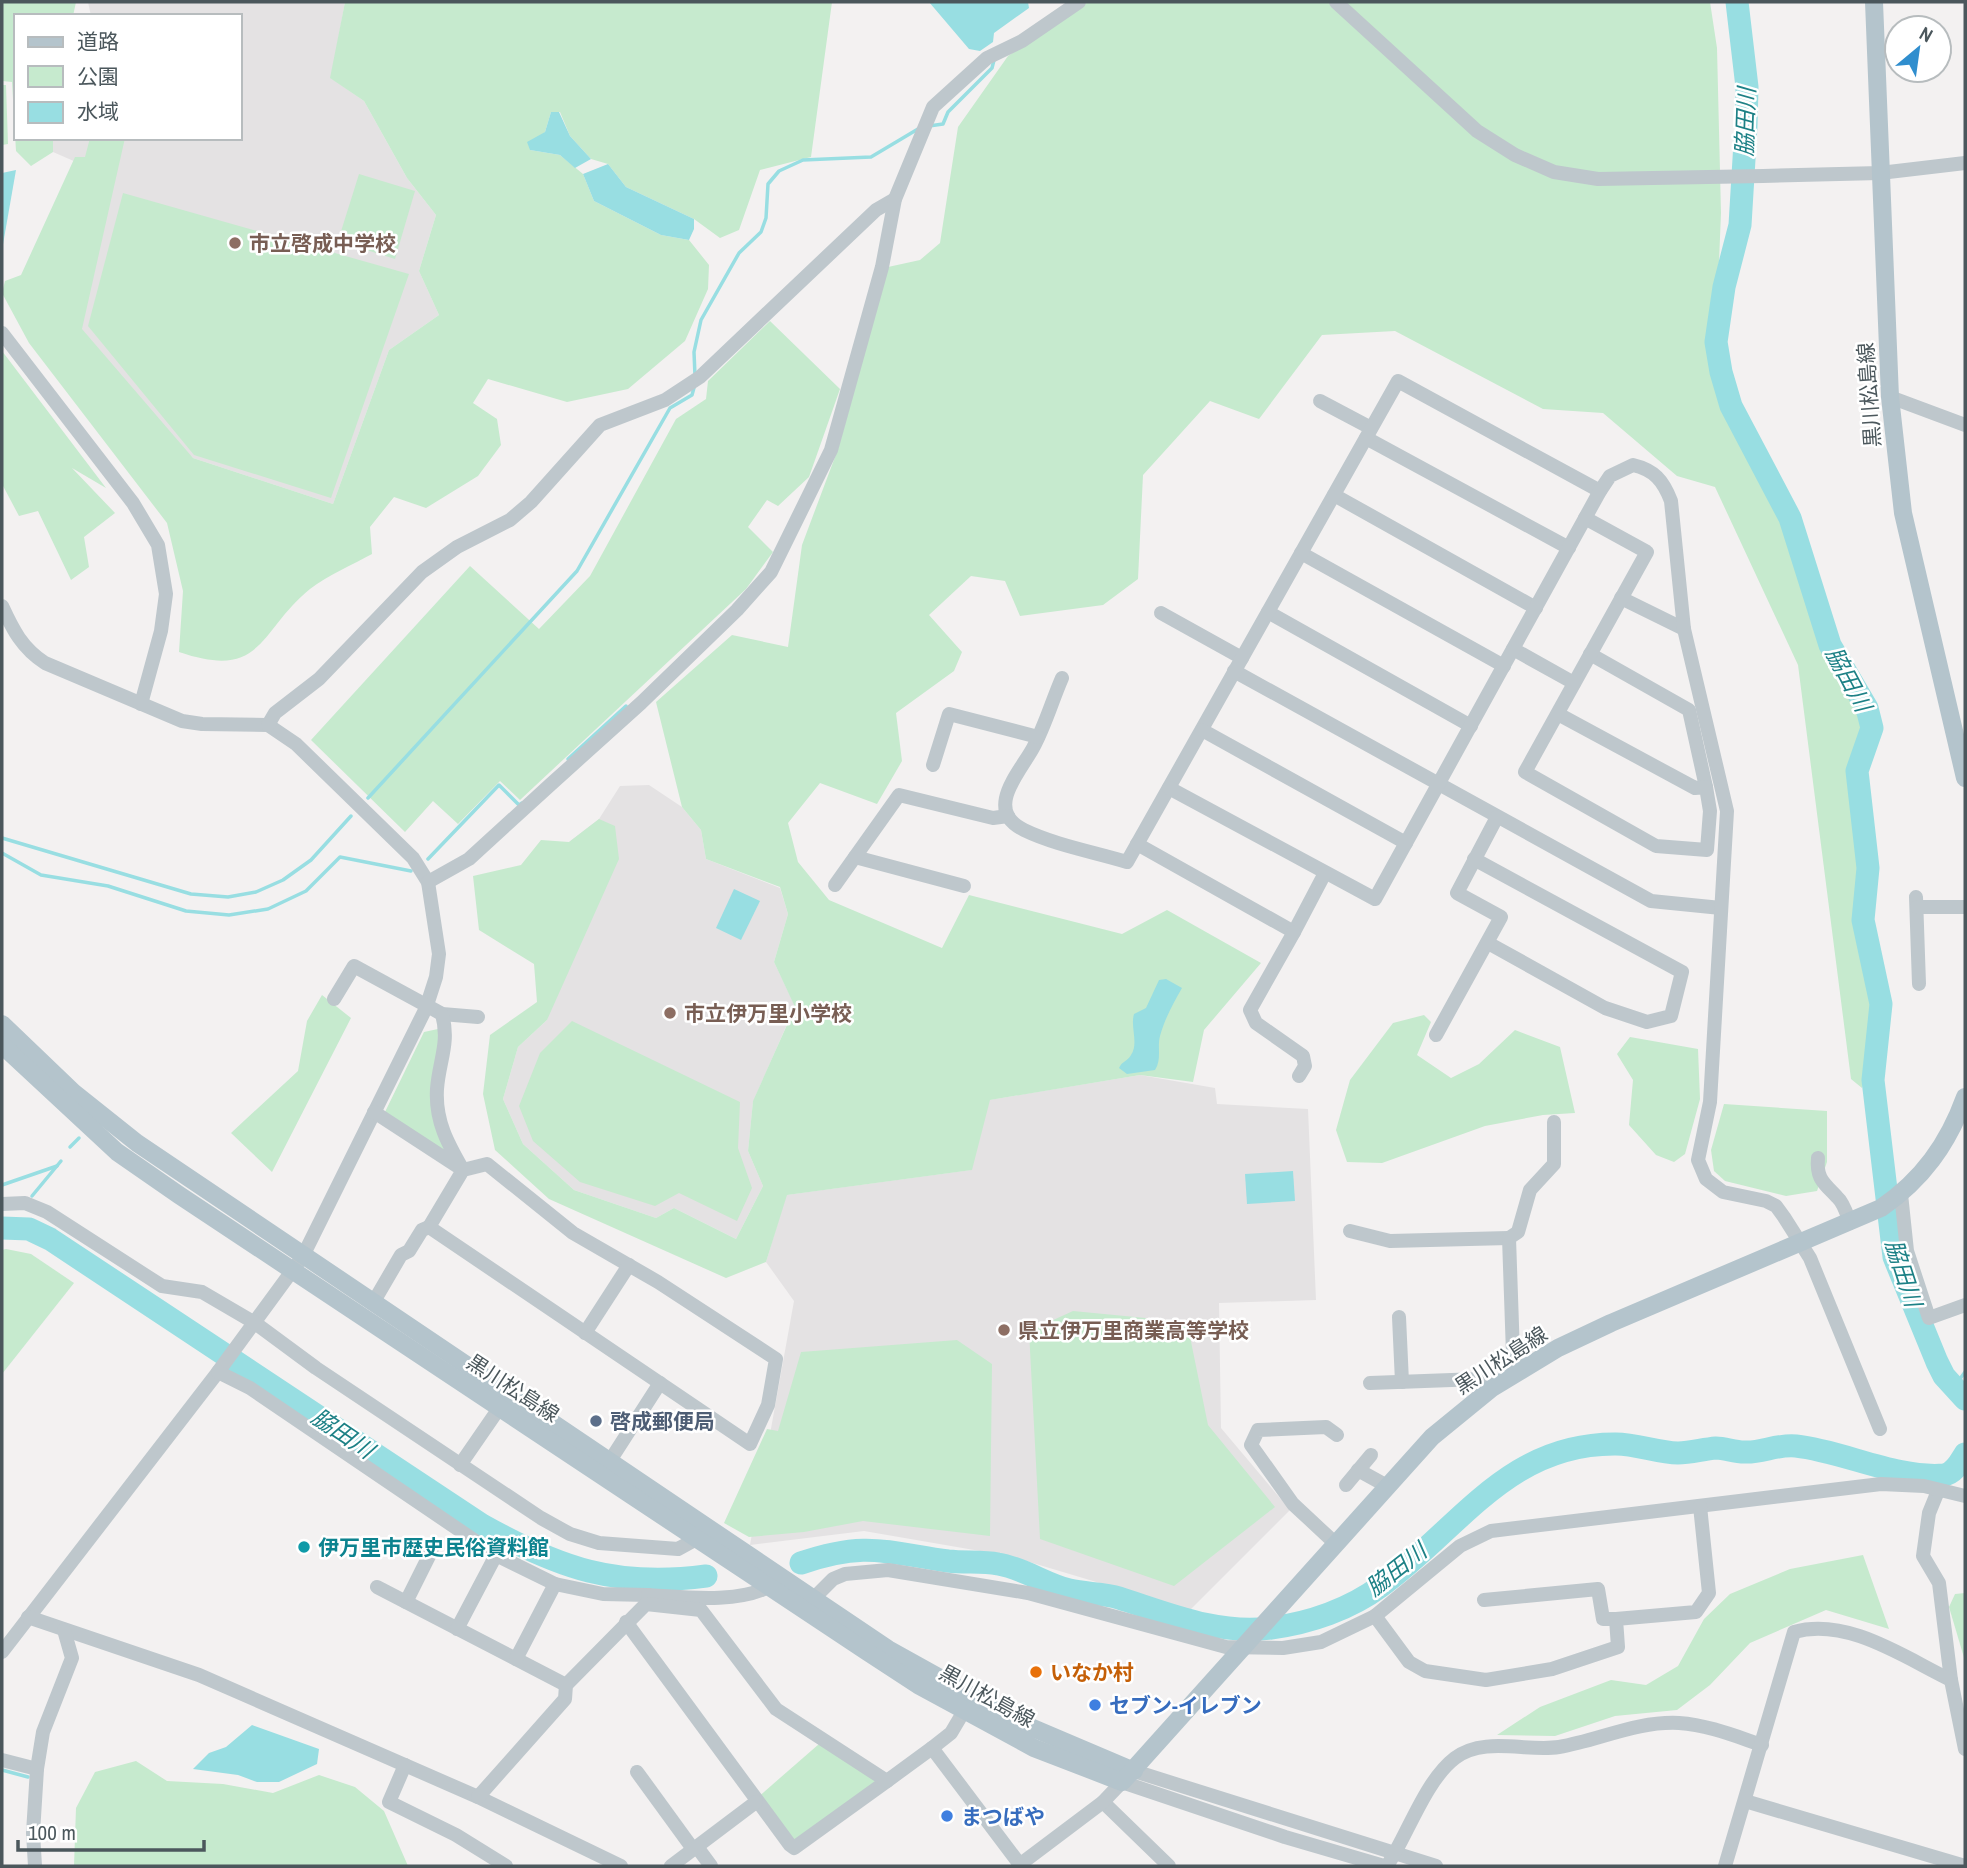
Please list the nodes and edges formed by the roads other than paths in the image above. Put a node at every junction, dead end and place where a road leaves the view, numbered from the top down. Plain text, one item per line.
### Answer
1 (1079, 2) edge
2 (1336, 2) edge
3 (1874, 2) edge
4 (1965, 163) edge
5 (1880, 173) junction
6 (895, 199) junction
7 (2, 333) edge
8 (1890, 397) junction
9 (1320, 401) dead end
10 (1965, 425) edge
11 (1368, 433) junction
12 (1600, 491) junction
13 (1334, 495) junction
14 (1586, 518) junction
15 (1569, 548) junction
16 (1301, 553) junction
17 (1621, 598) junction
18 (2, 606) edge
19 (1536, 608) junction
20 (1161, 612) dead end
21 (1268, 612) junction
22 (1684, 629) junction
23 (1513, 649) junction
24 (1591, 654) junction
25 (1242, 658) junction
26 (1504, 666) junction
27 (1234, 671) junction
28 (1062, 678) dead end
29 (1574, 683) junction
30 (141, 704) junction
31 (1558, 714) junction
32 (268, 725) junction
33 (1471, 726) junction
34 (1202, 730) junction
35 (1038, 737) junction
36 (933, 765) dead end
37 (1965, 778) edge
38 (1439, 783) junction
39 (1706, 787) junction
40 (1168, 788) junction
41 (1008, 816) junction
42 (1497, 817) junction
43 (1406, 843) junction
44 (1137, 844) junction
45 (855, 857) junction
46 (1474, 859) junction
47 (1325, 873) junction
48 (428, 882) junction
49 (835, 885) dead end
50 (964, 886) dead end
51 (1965, 907) edge
52 (1721, 908) junction
53 (1294, 932) junction
54 (1488, 943) junction
55 (1919, 984) dead end
56 (334, 999) dead end
57 (426, 1007) junction
58 (442, 1014) junction
59 (478, 1017) dead end
60 (2, 1024) edge
61 (1436, 1035) dead end
62 (2, 1045) edge
63 (1299, 1076) dead end
64 (1965, 1097) edge
65 (374, 1112) junction
66 (1554, 1122) dead end
67 (1959, 1131) edge
68 (1818, 1158) dead end
69 (463, 1170) junction
70 (1901, 1194) junction
71 (2, 1204) edge
72 (1850, 1223) junction
73 (429, 1227) junction
74 (1350, 1231) dead end
75 (1510, 1238) junction
76 (1799, 1244) junction
77 (298, 1263) junction
78 (629, 1265) junction
79 (373, 1303) junction
80 (1965, 1305) edge
81 (1399, 1317) dead end
82 (255, 1323) junction
83 (585, 1333) junction
84 (1520, 1370) junction
85 (218, 1372) junction
86 (1370, 1382) dead end
87 (1402, 1382) junction
88 (660, 1383) junction
89 (1492, 1388) junction
90 (500, 1407) junction
91 (1880, 1429) dead end
92 (1337, 1435) dead end
93 (1371, 1455) dead end
94 (460, 1465) junction
95 (606, 1467) junction
96 (1358, 1470) junction
97 (1965, 1482) edge
98 (1346, 1485) dead end
99 (1387, 1486) junction
100 (1952, 1493) edge
101 (1700, 1506) junction
102 (698, 1538) junction
103 (1336, 1544) junction
104 (432, 1550) dead end
105 (496, 1555) junction
106 (555, 1584) junction
107 (770, 1586) junction
108 (377, 1587) dead end
109 (814, 1598) junction
110 (647, 1600) junction
111 (1484, 1600) dead end
112 (406, 1602) junction
113 (1376, 1616) junction
114 (29, 1617) junction
115 (1616, 1619) junction
116 (626, 1622) junction
117 (457, 1629) junction
118 (64, 1630) junction
119 (1246, 1646) junction
120 (2, 1651) edge
121 (516, 1659) junction
122 (1951, 1680) junction
123 (566, 1685) junction
124 (964, 1711) junction
125 (1762, 1745) junction
126 (932, 1748) junction
127 (1965, 1749) edge
128 (2, 1760) edge
129 (405, 1765) junction
130 (37, 1769) junction
131 (637, 1772) dead end
132 (1128, 1776) junction
133 (887, 1781) junction
134 (478, 1797) junction
135 (1745, 1801) junction
136 (756, 1802) junction
137 (1103, 1802) junction
138 (695, 1848) junction
139 (1389, 1862) edge
140 (35, 1866) edge
141 (506, 1866) edge
142 (621, 1866) edge
143 (671, 1866) edge
144 (711, 1866) edge
145 (1019, 1866) edge
146 (1170, 1866) edge
147 (1436, 1866) edge
148 (1725, 1866) edge
149 (1965, 1866) edge

1 - 6 street
2 - 5 street
3 - 5 main road, 黒川松島線
4 - 5 street
5 - 8 main road, 黒川松島線
6 - 32 street
6 - 48 street
7 - 30 street
8 - 10 street
8 - 37 main road, 黒川松島線
9 - 11 street
11 - 12 street
11 - 13 street
11 - 15 street
12 - 14 street
12 - 22 street
13 - 16 street
13 - 19 street
14 - 15 street
14 - 17 street
15 - 19 street
16 - 21 street
16 - 26 street
17 - 22 street
17 - 24 street
18 - 30 street
19 - 23 street
20 - 25 street
21 - 25 street
21 - 33 street
22 - 52 street
23 - 26 street
23 - 29 street
24 - 29 street
24 - 39 street
25 - 27 street
26 - 33 street
27 - 34 street
27 - 38 street
28 - 35 street
29 - 31 street
30 - 32 street
31 - 39 street
31 - 39 street
32 - 48 street
33 - 38 street
34 - 40 street
34 - 43 street
35 - 36 street
35 - 41 street
38 - 42 street
38 - 43 street
40 - 44 street
40 - 47 street
41 - 44 street
41 - 45 street
42 - 46 street
42 - 52 street
43 - 47 street
44 - 53 street
45 - 49 street
45 - 50 street
46 - 54 street
46 - 54 street
47 - 53 street
48 - 57 street
51 - 55 street
52 - 76 street
53 - 63 street
54 - 61 street
56 - 57 street
57 - 58 street
57 - 65 street
58 - 59 street
58 - 69 street
60 - 77 main road, 黒川松島線
62 - 77 main road, 黒川松島線
64 - 67 main road, 黒川松島線
65 - 69 street
65 - 77 street
66 - 75 street
67 - 70 main road, 黒川松島線
68 - 72 street
69 - 73 street
69 - 78 street
70 - 72 main road, 黒川松島線
70 - 80 street
71 - 82 street
72 - 76 main road, 黒川松島線
73 - 79 street
73 - 83 street
74 - 75 street
75 - 84 street
76 - 84 main road, 黒川松島線
76 - 91 street
77 - 79 main road, 黒川松島線
77 - 82 street
77 - 90 main road, 黒川松島線
78 - 83 street
78 - 88 street
79 - 95 main road, 黒川松島線
81 - 87 street
82 - 85 street
82 - 94 street
83 - 88 street
84 - 89 main road, 黒川松島線
85 - 105 street
85 - 114 street
86 - 87 street
87 - 89 street
88 - 95 street
89 - 99 main road, 黒川松島線
90 - 94 street
90 - 95 main road, 黒川松島線
92 - 103 street
93 - 96 street
94 - 102 street
95 - 102 main road, 黒川松島線
95 - 109 main road, 黒川松島線
96 - 98 street
96 - 99 street
97 - 100 street
99 - 103 main road, 黒川松島線
100 - 101 street
100 - 122 street
101 - 113 street
101 - 115 street
102 - 107 main road, 黒川松島線
103 - 119 main road, 黒川松島線
104 - 112 street
105 - 106 street
105 - 117 street
106 - 110 street
106 - 121 street
107 - 110 street
107 - 124 main road, 黒川松島線
108 - 112 street
109 - 119 street
109 - 132 main road, 黒川松島線
110 - 116 street
110 - 133 street
111 - 115 street
112 - 117 street
113 - 115 street
113 - 119 street
114 - 118 street
114 - 120 street
116 - 123 street
116 - 136 street
117 - 121 street
118 - 129 street
118 - 130 street
119 - 132 main road, 黒川松島線
121 - 123 street
122 - 125 street
122 - 127 street
123 - 134 street
124 - 126 street
124 - 132 main road, 黒川松島線
125 - 135 street
125 - 139 street
126 - 133 street
126 - 145 street
128 - 130 street
129 - 134 street
129 - 141 street
130 - 140 street
131 - 138 street
132 - 137 street
132 - 139 street
133 - 136 street
134 - 142 street
135 - 148 street
135 - 149 street
136 - 138 street
137 - 145 street
137 - 146 street
138 - 143 street
138 - 144 street
139 - 147 street

